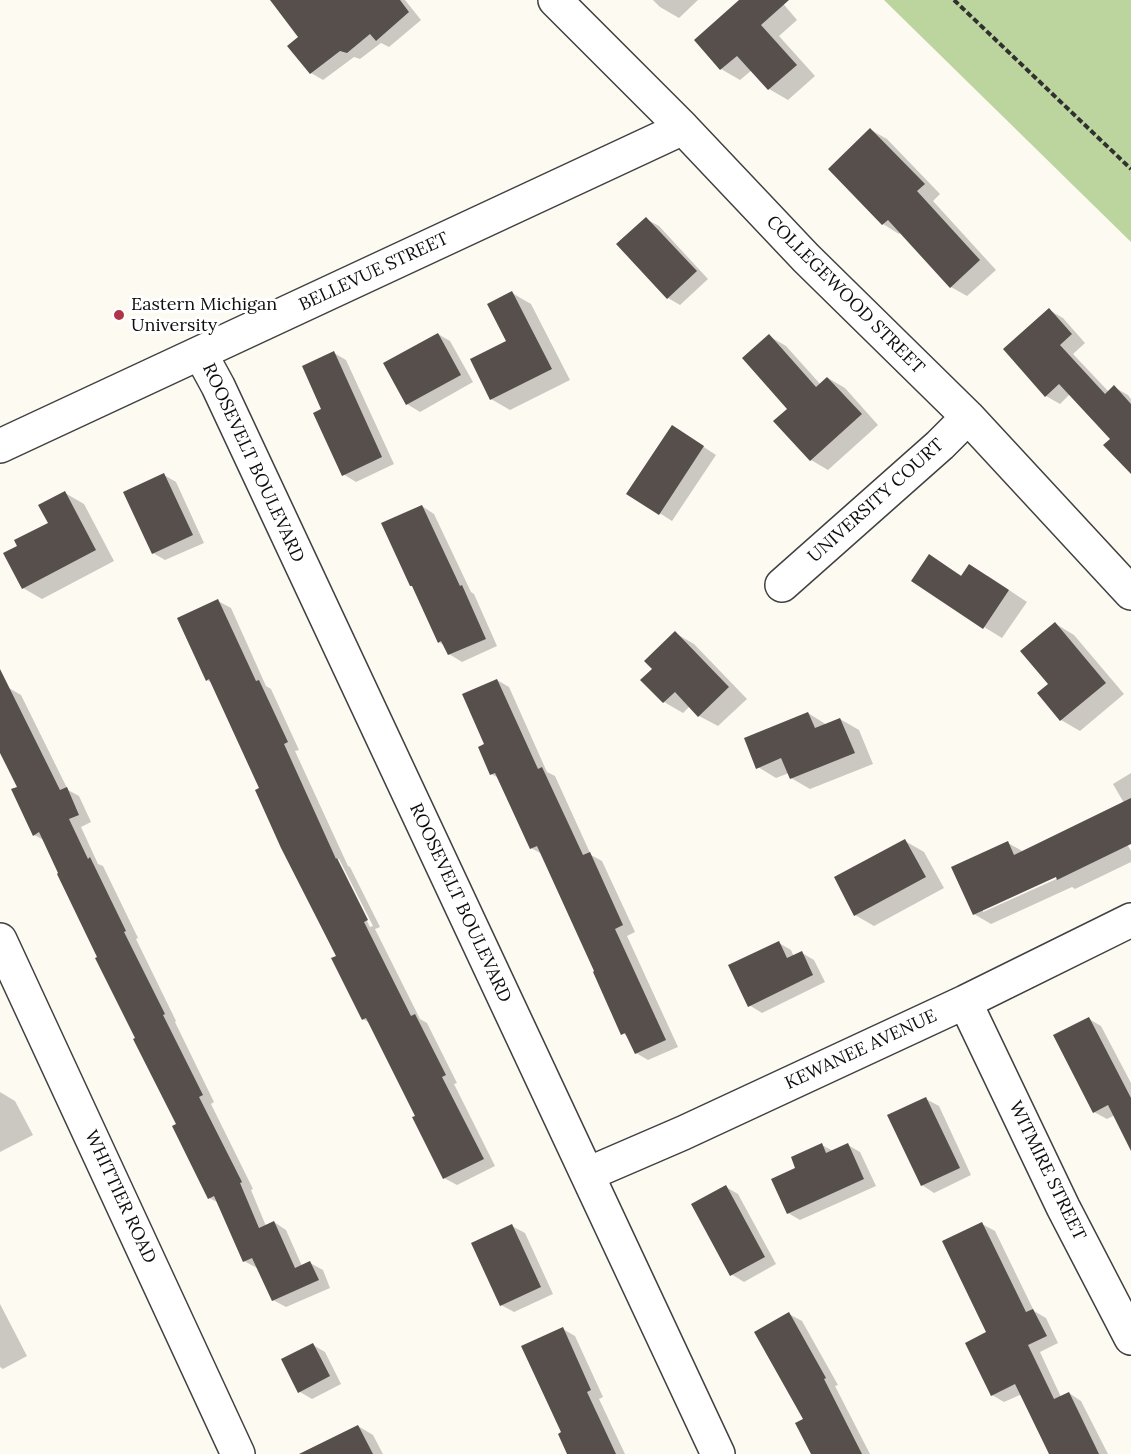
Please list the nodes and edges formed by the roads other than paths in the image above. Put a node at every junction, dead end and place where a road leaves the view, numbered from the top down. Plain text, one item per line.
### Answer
1 (555, 0) edge
2 (683, 128) junction
3 (200, 352) junction
4 (968, 417) junction
5 (0, 446) edge
6 (782, 585) dead end
7 (1131, 593) edge
8 (1131, 920) edge
9 (0, 940) edge
10 (965, 1002) junction
11 (588, 1174) junction
12 (1131, 1338) edge
13 (238, 1454) edge
14 (718, 1454) edge

1 - 2 street, COLLEGEWOOD STREET
2 - 3 street, BELLEVUE STREET
2 - 4 street, COLLEGEWOOD STREET
3 - 5 street, BELLEVUE STREET
3 - 11 street, ROOSEVELT BOULEVARD
4 - 6 street, UNIVERSITY COURT
4 - 7 street, COLLEGEWOOD STREET
8 - 10 street, KEWANEE AVENUE
9 - 13 street, WHITTIER ROAD
10 - 11 street, KEWANEE AVENUE
10 - 12 street, WITMIRE STREET
11 - 14 street, ROOSEVELT BOULEVARD

